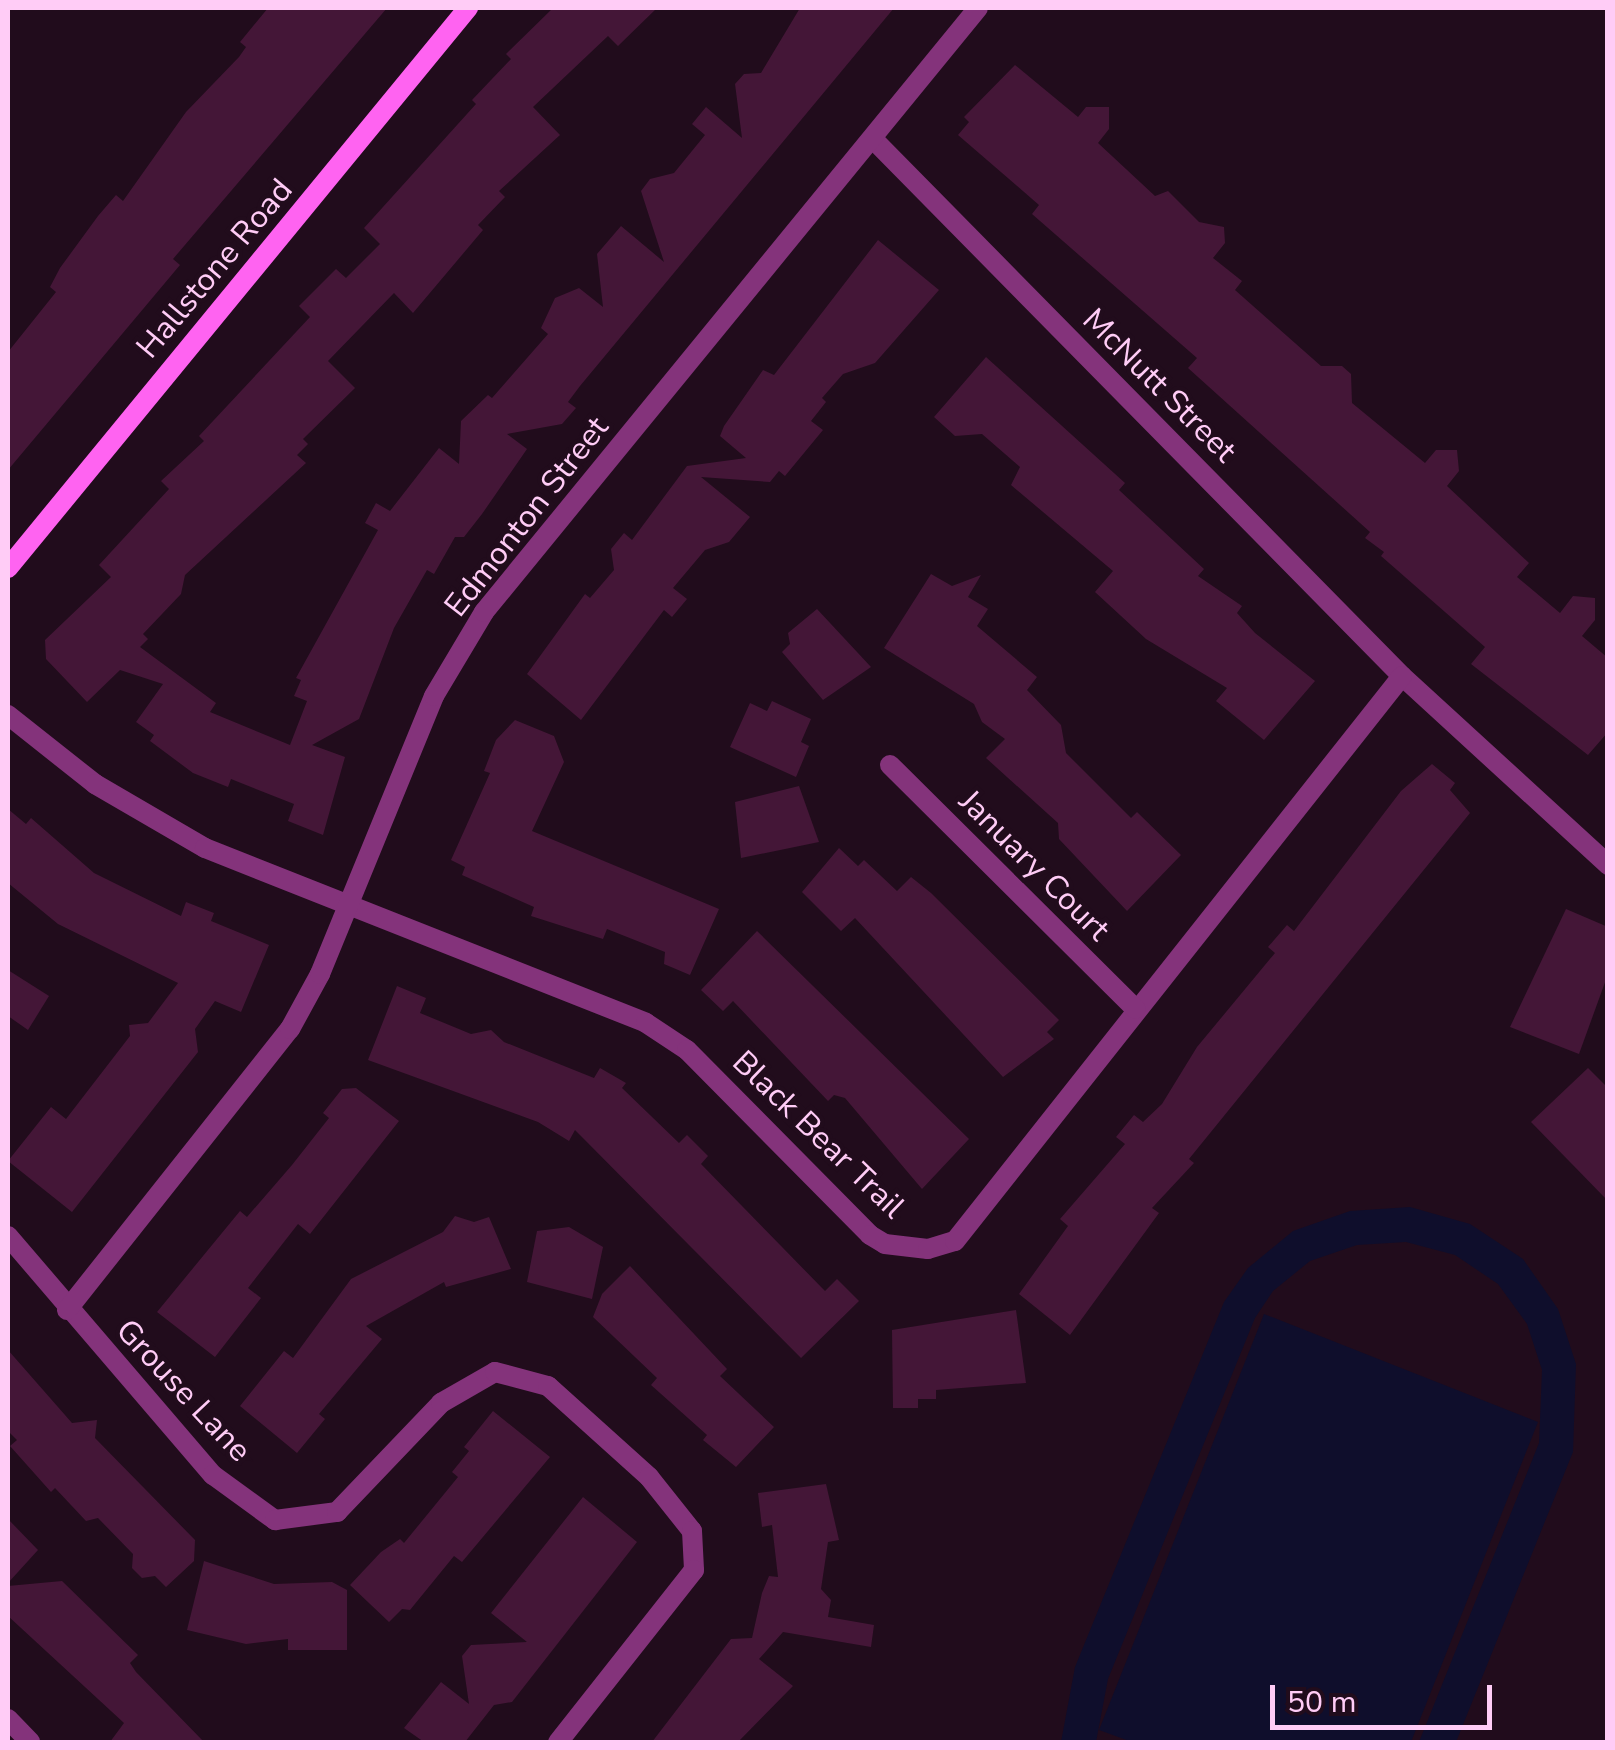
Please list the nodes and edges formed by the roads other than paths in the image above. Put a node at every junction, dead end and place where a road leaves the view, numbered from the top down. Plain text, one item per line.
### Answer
1 (468, 8) edge
2 (978, 8) edge
3 (873, 139) junction
4 (8, 568) edge
5 (1402, 676) junction
6 (8, 715) edge
7 (890, 765) dead end
8 (1608, 865) edge
9 (348, 906) junction
10 (1136, 1010) junction
11 (8, 1236) edge
12 (67, 1310) junction
13 (8, 1719) edge
14 (30, 1742) edge
15 (558, 1742) edge

1 - 4 street, Hallstone Road
2 - 3 street, Edmonton Street
3 - 5 street, McNutt Street
3 - 9 street, Edmonton Street
5 - 8 street
5 - 10 street, Black Bear Trail
6 - 9 street, Black Bear Trail
7 - 10 street, January Court
9 - 10 street, Black Bear Trail
9 - 12 street, Edmonton Street
11 - 12 street, Grouse Lane
12 - 15 street, Grouse Lane
13 - 14 street

